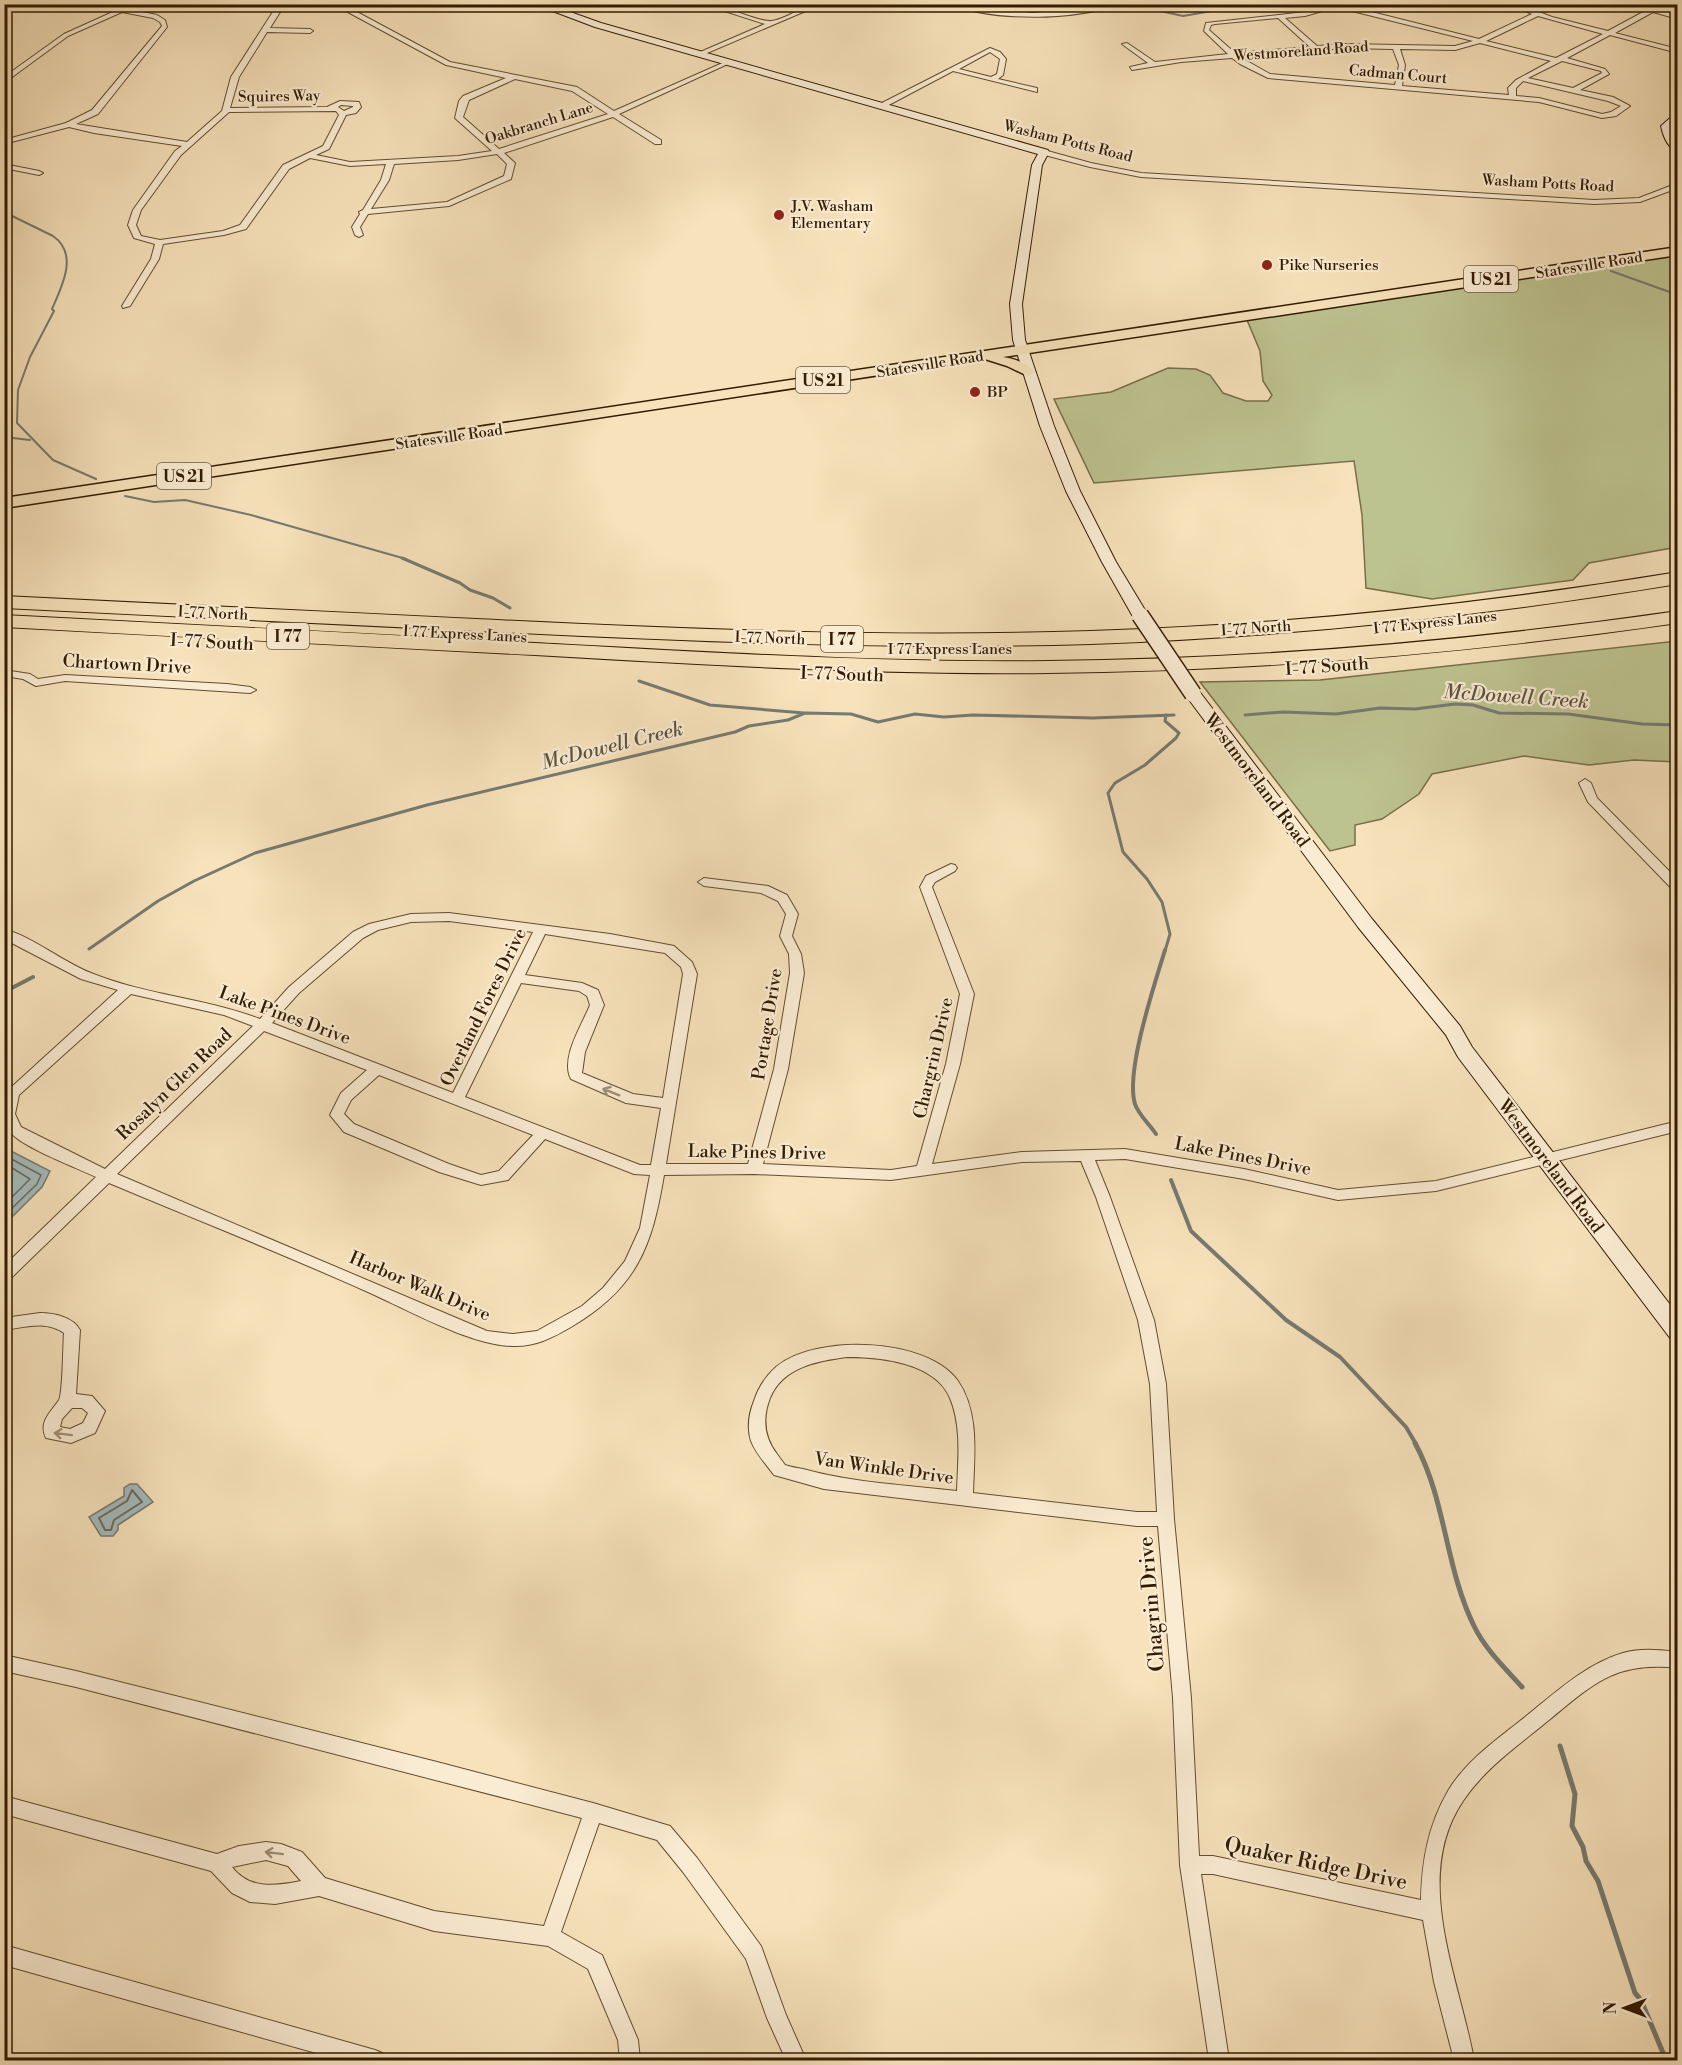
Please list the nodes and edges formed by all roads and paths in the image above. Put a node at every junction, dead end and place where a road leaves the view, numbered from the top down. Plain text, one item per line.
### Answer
1 (134, 4) edge
2 (282, 4) edge
3 (336, 4) edge
4 (538, 4) edge
5 (706, 4) edge
6 (819, 4) edge
7 (953, 4) edge
8 (1114, 4) edge
9 (1512, 4) edge
10 (1664, 4) edge
11 (1332, 5) edge
12 (122, 10) junction
13 (1653, 10) junction
14 (1537, 14) junction
15 (1677, 16) edge
16 (1280, 17) junction
17 (771, 24) junction
18 (266, 30) junction
19 (310, 31) dead end
20 (1607, 33) junction
21 (1479, 41) junction
22 (1125, 44) dead end
23 (1396, 47) junction
24 (1315, 48) junction
25 (1677, 51) edge
26 (700, 54) junction
27 (1233, 55) junction
28 (1558, 59) junction
29 (729, 63) junction
30 (1152, 63) junction
31 (1132, 68) dead end
32 (952, 69) junction
33 (515, 77) junction
34 (992, 79) junction
35 (1522, 79) junction
36 (4, 81) edge
37 (1398, 88) junction
38 (1035, 90) dead end
39 (1575, 90) junction
40 (1513, 97) junction
41 (880, 106) junction
42 (329, 109) junction
43 (226, 110) junction
44 (343, 114) junction
45 (614, 114) junction
46 (1677, 114) edge
47 (69, 125) junction
48 (4, 142) edge
49 (658, 142) dead end
50 (187, 144) junction
51 (1676, 145) edge
52 (1044, 152) junction
53 (498, 153) junction
54 (310, 156) junction
55 (391, 162) junction
56 (4, 166) edge
57 (39, 173) dead end
58 (1677, 185) edge
59 (363, 212) junction
60 (359, 235) dead end
61 (160, 242) junction
62 (1677, 251) edge
63 (126, 306) dead end
64 (1022, 350) junction
65 (975, 357) junction
66 (1028, 372) junction
67 (4, 504) edge
68 (1677, 578) edge
69 (1677, 588) edge
70 (4, 602) edge
71 (4, 612) edge
72 (1677, 617) edge
73 (9, 628) edge
74 (1677, 628) edge
75 (4, 673) edge
76 (250, 690) dead end
77 (1585, 783) dead end
78 (951, 868) dead end
79 (704, 882) dead end
80 (1677, 888) edge
81 (411, 918) joint
82 (541, 929) junction
83 (4, 933) edge
84 (517, 978) junction
85 (128, 989) junction
86 (262, 1025) junction
87 (376, 1070) junction
88 (456, 1101) junction
89 (668, 1104) junction
90 (1677, 1126) edge
91 (542, 1134) junction
92 (1085, 1154) junction
93 (1545, 1159) junction
94 (754, 1168) junction
95 (923, 1170) junction
96 (657, 1171) junction
97 (107, 1176) junction
98 (4, 1276) edge
99 (4, 1324) edge
100 (1677, 1332) edge
101 (68, 1401) dead end
102 (965, 1499) junction
103 (1166, 1519) junction
104 (1677, 1660) edge
105 (4, 1664) edge
106 (4, 1805) edge
107 (593, 1812) junction
108 (217, 1863) junction
109 (1190, 1865) junction
110 (319, 1886) junction
111 (1430, 1912) junction
112 (550, 1937) junction
113 (4, 1955) edge
114 (375, 2061) edge
115 (630, 2061) edge
116 (796, 2061) edge
117 (1219, 2061) edge
118 (1464, 2061) edge

1 - 12 street
2 - 18 street
3 - 33 street
4 - 26 street, Washam Potts Road
5 - 17 street
6 - 17 street
7 - 8 street
9 - 14 street
10 - 13 street
11 - 16 street, Cadman Court
11 - 21 street
12 - 36 street
12 - 47 street
13 - 15 street
13 - 20 street
14 - 20 street
14 - 21 street, Westmoreland Road
16 - 24 street
16 - 27 street, Cadman Court
17 - 26 street
18 - 19 street
18 - 43 street
20 - 25 street
20 - 28 street
21 - 23 street, Westmoreland Road
21 - 28 street
22 - 30 street
23 - 24 street, Westmoreland Road
23 - 37 street
24 - 27 street, Westmoreland Road
26 - 29 street, Washam Potts Road
27 - 30 street, Westmoreland Road
27 - 37 street, Cadman Court
28 - 35 street
28 - 39 street
29 - 41 street, Washam Potts Road
29 - 45 street, Oakbranch Lane
30 - 31 street, Westmoreland Road
32 - 34 street
32 - 34 street
32 - 41 street
33 - 45 street
33 - 53 street
34 - 38 street
35 - 39 street, Cadman Court
35 - 40 street
37 - 40 street, Cadman Court
39 - 40 street, Cadman Court
41 - 52 street, Washam Potts Road
42 - 43 street, Squires Way
42 - 44 street, Squires Way
42 - 44 street
43 - 50 street
44 - 54 street, Squires Way
45 - 49 street
45 - 53 street, Oakbranch Lane
46 - 51 street
47 - 48 street
47 - 50 street
50 - 61 street
52 - 58 street, Washam Potts Road
52 - 64 street, Westmoreland Road
53 - 55 street, Oakbranch Lane
53 - 59 street
54 - 55 street, Oakbranch Lane
54 - 61 street, Squires Way
55 - 59 street
56 - 57 street
59 - 60 street
61 - 63 street
62 - 64 main road, Statesville Road / US 21
64 - 65 main road, Statesville Road / US 21
64 - 66 street, Westmoreland Road
65 - 66 main road
65 - 67 main road, Statesville Road / US 21
66 - 93 street, Westmoreland Road, bridge
68 - 70 highway, I-77 North / I 77
69 - 71 highway, I 77 Express Lanes / I 77
72 - 73 highway, I 77 Express Lanes / I 77
73 - 74 highway, I-77 South / I 77
75 - 76 street, Chartown Drive
77 - 80 street
78 - 95 street, Chargrin Drive
79 - 94 street, Portage Drive
81 - 82 street, Harbor Walk Drive
81 - 86 street, Rosalyn Glen Road
82 - 84 street, Overland Fores Drive
82 - 89 street, Harbor Walk Drive
83 - 85 street, Lake Pines Drive
84 - 88 street, Overland Fores Drive
89 -> 84 street
85 - 86 street, Lake Pines Drive
85 - 97 street, Harbor Walk Drive
86 - 87 street, Lake Pines Drive
86 - 97 street, Rosalyn Glen Road
87 - 88 street, Lake Pines Drive
87 - 91 street
88 - 91 street, Lake Pines Drive
89 - 96 street, Harbor Walk Drive
90 - 93 street, Lake Pines Drive
91 - 96 street, Lake Pines Drive
92 - 93 street, Lake Pines Drive
92 - 95 street, Lake Pines Drive
92 - 103 street, Chagrin Drive
93 - 100 street, Westmoreland Road
94 - 95 street, Lake Pines Drive
94 - 96 street, Lake Pines Drive
96 - 97 street, Harbor Walk Drive
97 - 98 street, Rosalyn Glen Road
99 - 101 street
102 - 102 street, Van Winkle Drive
102 - 103 street, Van Winkle Drive
103 - 109 street, Chagrin Drive
104 - 111 street
105 - 107 street
106 - 108 street
107 - 112 street
107 - 116 street
108 - 110 street
110 -> 108 street
109 - 111 street, Quaker Ridge Drive
109 - 117 street, Chagrin Drive
110 - 112 street
111 - 118 street
112 - 115 street
113 - 114 street

